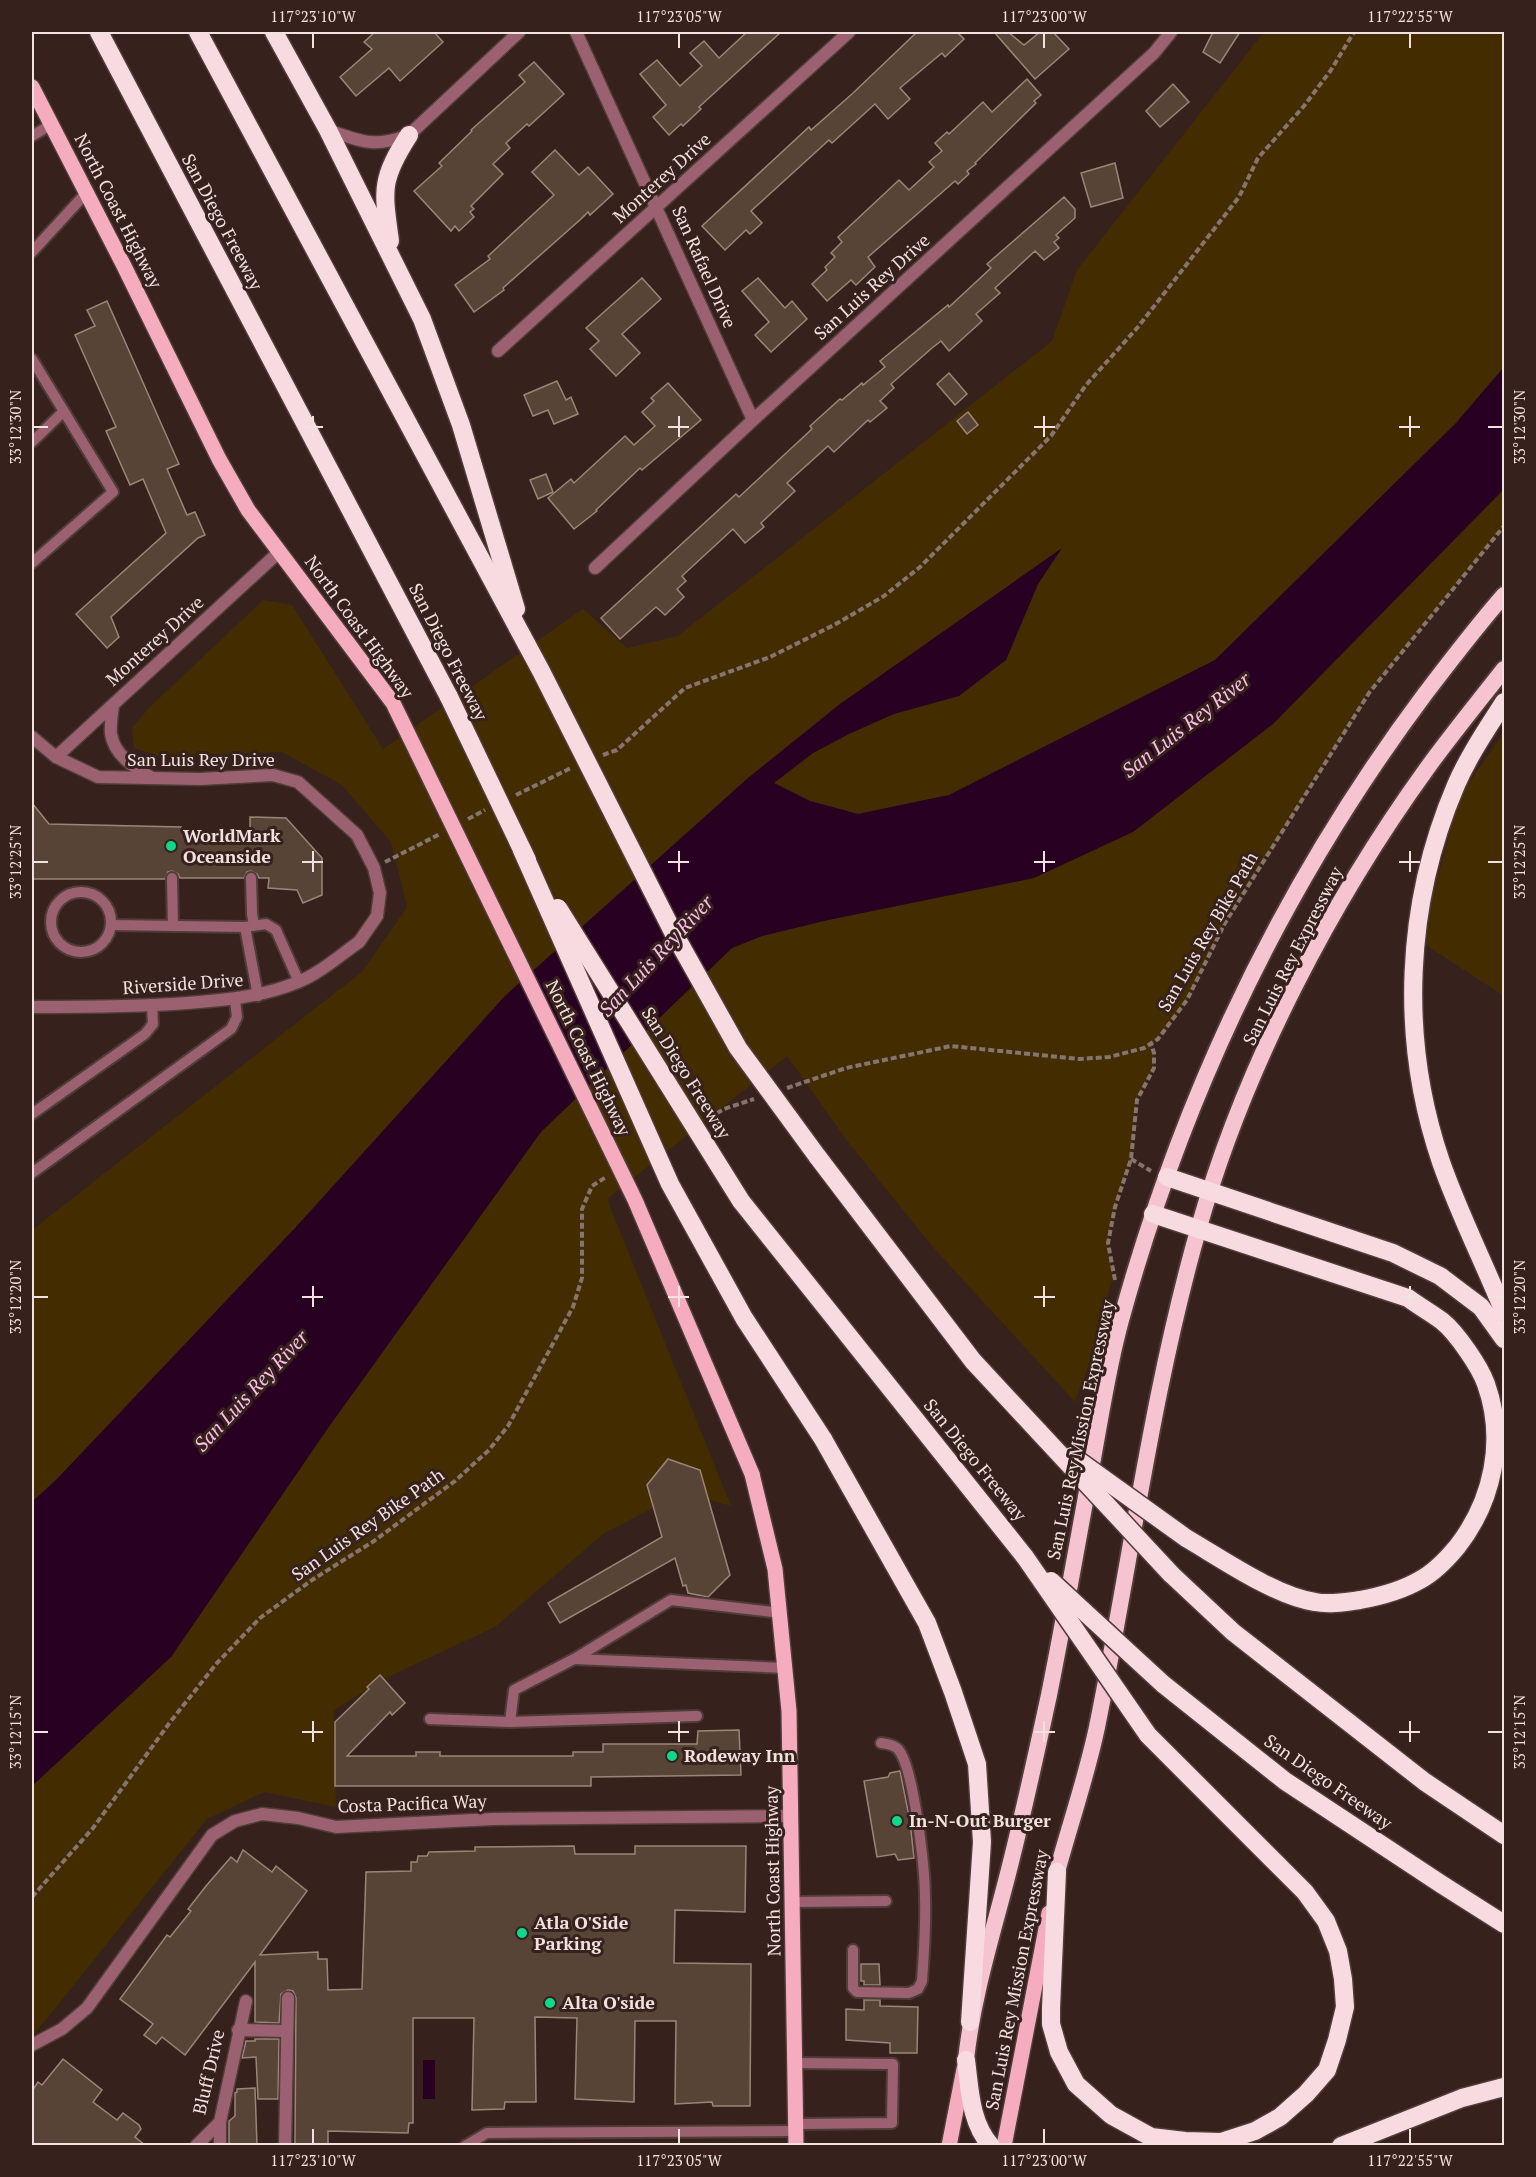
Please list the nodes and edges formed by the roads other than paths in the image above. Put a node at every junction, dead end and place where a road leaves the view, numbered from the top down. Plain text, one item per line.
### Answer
1 (99, 32) edge
2 (198, 32) edge
3 (274, 32) edge
4 (519, 32) edge
5 (576, 32) edge
6 (849, 32) edge
7 (1171, 32) edge
8 (32, 87) edge
9 (52, 124) junction
10 (328, 130) junction
11 (409, 135) junction
12 (32, 136) edge
13 (87, 192) junction
14 (656, 207) junction
15 (32, 252) edge
16 (391, 255) junction
17 (498, 351) dead end
18 (32, 359) edge
19 (62, 412) junction
20 (753, 420) junction
21 (32, 442) edge
22 (279, 552) junction
23 (32, 563) edge
24 (595, 568) dead end
25 (1504, 595) edge
26 (527, 645) junction
27 (1504, 669) edge
28 (1504, 702) edge
29 (113, 705) junction
30 (32, 737) edge
31 (56, 757) junction
32 (153, 779) junction
33 (522, 850) junction
34 (251, 878) dead end
35 (172, 879) dead end
36 (111, 925) junction
37 (173, 926) junction
38 (250, 926) junction
39 (358, 942) joint
40 (299, 982) junction
41 (258, 996) junction
42 (235, 1000) junction
43 (152, 1006) junction
44 (32, 1007) edge
45 (32, 1114) edge
46 (32, 1173) edge
47 (1167, 1177) junction
48 (1210, 1190) junction
49 (1153, 1214) junction
50 (1198, 1229) junction
51 (1504, 1312) edge
52 (1504, 1339) edge
53 (1039, 1432) junction
54 (1025, 1557) junction
55 (781, 1613) junction
56 (574, 1659) junction
57 (785, 1668) junction
58 (697, 1716) dead end
59 (430, 1719) dead end
60 (510, 1722) junction
61 (881, 1743) dead end
62 (791, 1816) junction
63 (1504, 1835) edge
64 (1057, 1872) junction
65 (886, 1901) dead end
66 (793, 1902) junction
67 (1504, 1924) edge
68 (853, 1950) dead end
69 (288, 1998) dead end
70 (246, 2001) dead end
71 (970, 2022) junction
72 (238, 2030) junction
73 (286, 2031) junction
74 (32, 2045) edge
75 (966, 2060) junction
76 (795, 2063) junction
77 (1504, 2087) edge
78 (220, 2122) junction
79 (796, 2134) edge
80 (196, 2145) edge
81 (220, 2145) edge
82 (285, 2145) edge
83 (465, 2145) edge
84 (949, 2145) edge
85 (991, 2145) edge
86 (1004, 2145) edge
87 (1341, 2145) edge

1 - 33 highway, San Diego Freeway, bridge
2 - 26 highway
3 - 10 highway
4 - 11 street
5 - 14 street, San Rafael Drive
6 - 14 street, Monterey Drive
7 - 20 street, San Luis Rey Drive
8 - 9 main road, North Coast Highway
9 - 12 lane
9 - 13 main road, North Coast Highway
10 - 11 street
10 - 16 highway
11 - 16 highway
13 - 15 lane
13 - 22 main road, North Coast Highway
14 - 17 street, Monterey Drive
14 - 20 street, San Rafael Drive
16 - 26 highway
18 - 19 lane
19 - 21 lane
19 - 23 lane
20 - 24 street, San Luis Rey Drive
22 - 29 street, Monterey Drive
22 - 55 main road, North Coast Highway, bridge
25 - 47 highway, San Luis Rey Mission Expressway
26 - 53 highway, bridge
27 - 48 highway, San Luis Rey Expressway
28 - 51 highway
29 - 31 street, Monterey Drive
29 - 32 street
30 - 31 street, San Luis Rey Drive
31 - 32 street, San Luis Rey Drive
32 - 39 street, San Luis Rey Drive
33 - 54 highway, San Diego Freeway, bridge
33 - 71 highway, bridge
34 - 38 lane
35 - 37 lane
36 - 36 lane
36 - 37 lane
37 - 38 lane
38 - 40 lane
38 - 41 lane
39 - 40 street, Riverside Drive
40 - 41 street, Riverside Drive
41 - 42 street, Riverside Drive
42 - 43 street, Riverside Drive
42 - 46 lane
43 - 44 street, Riverside Drive
43 - 45 lane
47 - 48 highway
47 - 49 highway, San Luis Rey Mission Expressway
48 - 50 highway, San Luis Rey Mission Expressway
48 - 52 highway
49 - 50 highway
49 - 71 highway, San Luis Rey Mission Expressway
50 - 53 highway, bridge
50 - 64 highway, San Luis Rey Mission Expressway
53 - 63 highway, bridge
54 - 64 highway, bridge
54 - 67 highway, San Diego Freeway, bridge
55 - 56 lane
55 - 57 main road, North Coast Highway
56 - 57 lane
56 - 60 lane
57 - 62 main road, North Coast Highway
58 - 60 lane
59 - 60 lane
61 - 68 lane
62 - 66 main road, North Coast Highway
62 - 74 street, Costa Pacifica Way
64 - 86 main road, San Luis Rey Mission Expressway
65 - 66 lane
66 - 76 main road, North Coast Highway
69 - 73 street
70 - 72 street, Bluff Drive
71 - 75 highway, San Luis Rey Mission Expressway
72 - 73 street
72 - 78 street, Bluff Drive
73 - 82 street
75 - 84 main road, San Luis Rey Mission Expressway
75 - 85 highway
76 - 79 main road, North Coast Highway
76 - 79 lane
77 - 87 highway
78 - 80 street, Bluff Drive
78 - 81 street
79 - 83 lane

